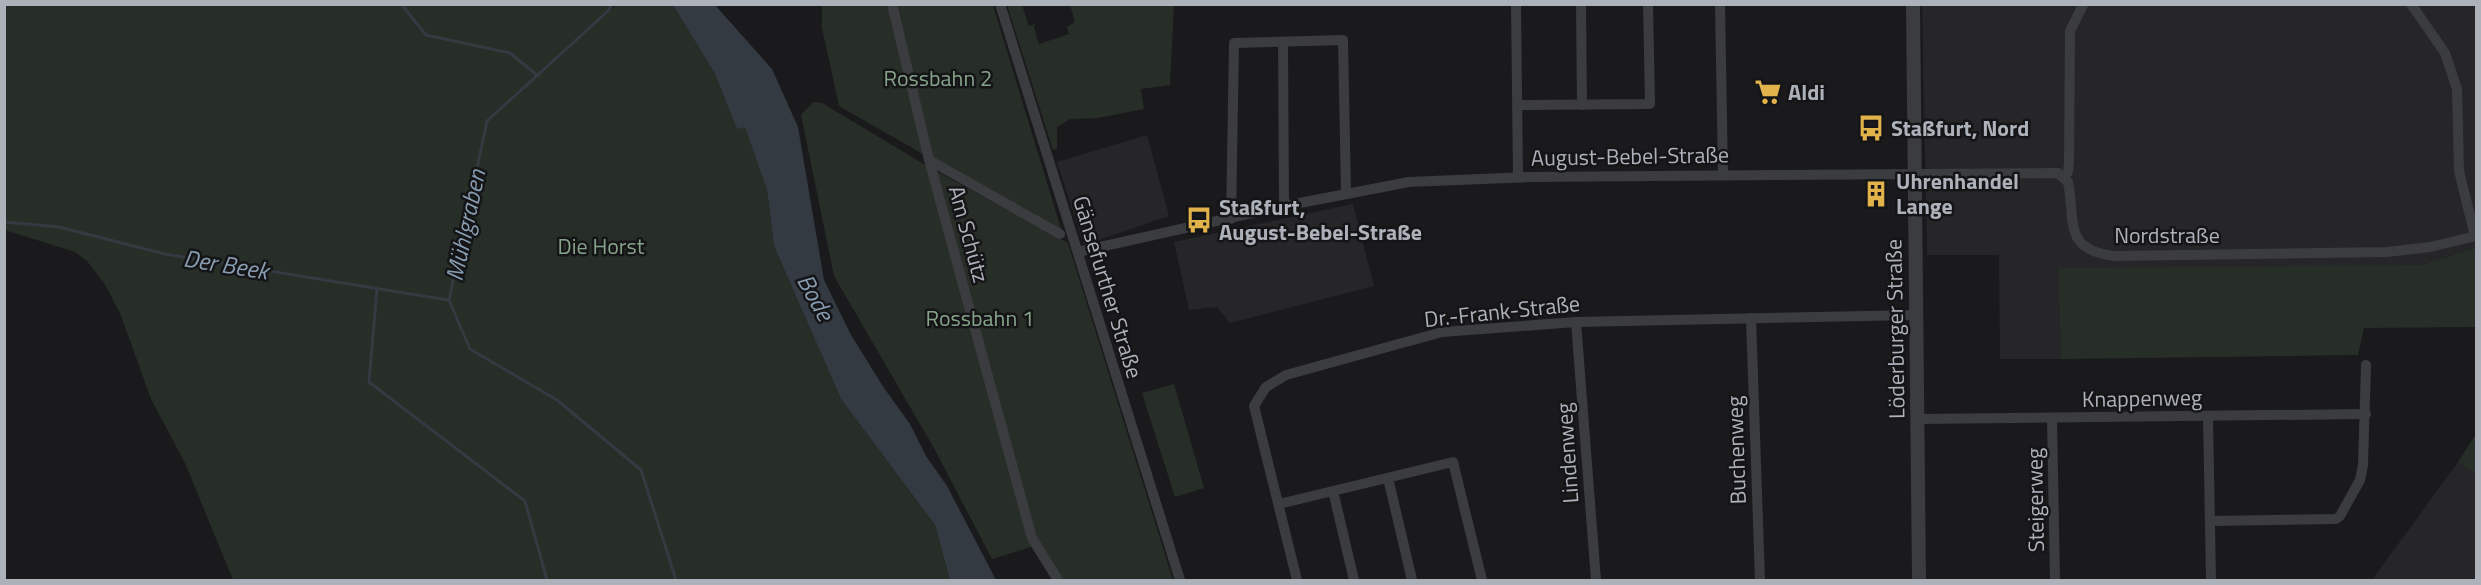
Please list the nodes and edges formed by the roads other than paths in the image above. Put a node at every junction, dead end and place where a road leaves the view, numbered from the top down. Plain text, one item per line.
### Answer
1 (892, 4) edge
2 (1000, 4) edge
3 (1516, 4) edge
4 (1581, 4) edge
5 (1648, 4) edge
6 (1720, 4) edge
7 (1913, 4) edge
8 (2412, 4) edge
9 (2083, 5) edge
10 (1283, 42) junction
11 (1517, 105) junction
12 (1582, 105) junction
13 (929, 160) junction
14 (1723, 175) junction
15 (1915, 175) junction
16 (1518, 177) junction
17 (2064, 177) junction
18 (1346, 194) junction
19 (1284, 206) junction
20 (1231, 219) junction
21 (1060, 234) dead end
22 (2476, 236) edge
23 (1078, 252) junction
24 (1916, 315) junction
25 (1751, 318) junction
26 (1576, 322) junction
27 (2366, 365) dead end
28 (2366, 414) junction
29 (2208, 417) junction
30 (2052, 418) junction
31 (1918, 419) junction
32 (1388, 478) junction
33 (1333, 491) junction
34 (1279, 504) junction
35 (2210, 522) junction
36 (1058, 580) edge
37 (1180, 580) edge
38 (1297, 580) edge
39 (1354, 580) edge
40 (1413, 580) edge
41 (1482, 580) edge
42 (1596, 580) edge
43 (1760, 580) edge
44 (1920, 580) edge
45 (2055, 580) edge
46 (2211, 580) edge

1 - 13 street
2 - 23 street, Gänsefurther Straße
3 - 11 street
4 - 12 street
5 - 12 street
6 - 14 street
7 - 15 street, Löderburger Straße
8 - 22 street
9 - 17 street, Nordstraße
10 - 18 street
10 - 19 street
10 - 20 street
11 - 12 street
11 - 16 street
13 - 21 street, Am Schütz
13 - 36 street, Am Schütz
14 - 15 street, August-Bebel-Straße
14 - 16 street, August-Bebel-Straße
15 - 17 street
15 - 24 street, Löderburger Straße
16 - 18 street, August-Bebel-Straße
17 - 22 street, Nordstraße
18 - 19 street, August-Bebel-Straße
19 - 20 street, August-Bebel-Straße
20 - 23 street, August-Bebel-Straße
23 - 37 street, Gänsefurther Straße
24 - 25 street, Dr.-Frank-Straße
24 - 31 street, Löderburger Straße
25 - 26 street, Dr.-Frank-Straße
25 - 43 street, Buchenweg
26 - 34 street, Dr.-Frank-Straße
26 - 42 street, Lindenweg
27 - 28 street
28 - 29 street, Knappenweg
28 - 35 street
29 - 30 street, Knappenweg
29 - 35 street
30 - 31 street, Knappenweg
30 - 45 street, Steigerweg
31 - 44 street, Löderburger Straße
32 - 33 street
32 - 40 street
32 - 41 street
33 - 34 street
33 - 39 street
34 - 38 street, Dr.-Frank-Straße
35 - 46 street

